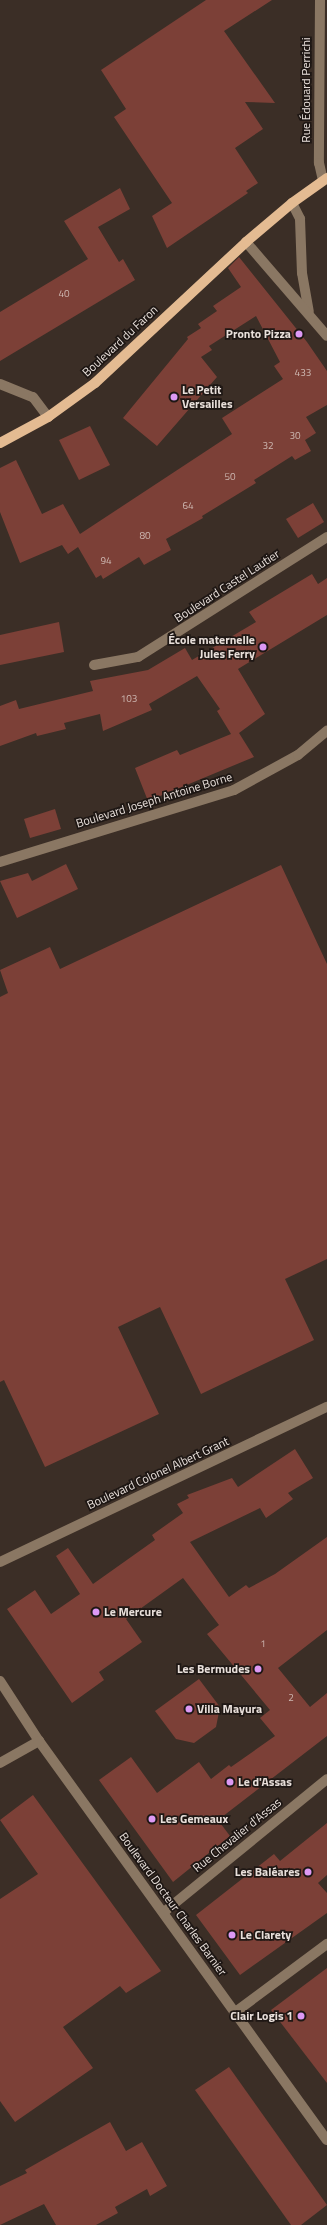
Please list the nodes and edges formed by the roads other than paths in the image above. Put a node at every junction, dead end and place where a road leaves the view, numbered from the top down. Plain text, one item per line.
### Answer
1 (320, 0) edge
2 (325, 179) edge
3 (292, 203) junction
4 (246, 242) junction
5 (310, 315) junction
6 (327, 336) edge
7 (0, 384) edge
8 (48, 417) junction
9 (0, 443) edge
10 (327, 537) edge
11 (94, 665) dead end
12 (327, 731) edge
13 (0, 862) edge
14 (327, 1407) edge
15 (0, 1562) edge
16 (0, 1681) edge
17 (39, 1741) junction
18 (0, 1763) edge
19 (327, 1779) edge
20 (164, 1912) junction
21 (327, 1944) edge
22 (234, 2013) junction
23 (327, 2140) edge

1 - 2 street, Rue Édouard Perrichi
2 - 3 main road, Boulevard du Faron
3 - 4 main road, Boulevard du Faron
3 - 5 street
4 - 5 street
4 - 8 main road, Boulevard du Faron
5 - 6 street
7 - 8 street
8 - 9 main road, Boulevard du Faron
10 - 11 street, Boulevard Castel Lautier
12 - 13 street, Boulevard Joseph Antoine Borne
14 - 15 street, Boulevard Colonel Albert Grant
16 - 17 street, Boulevard Docteur Charles Barnier
17 - 18 street
17 - 20 street, Boulevard Docteur Charles Barnier
19 - 20 street, Rue Chevalier d'Assas
20 - 22 street, Boulevard Docteur Charles Barnier
21 - 22 street
22 - 23 street, Boulevard Docteur Charles Barnier

